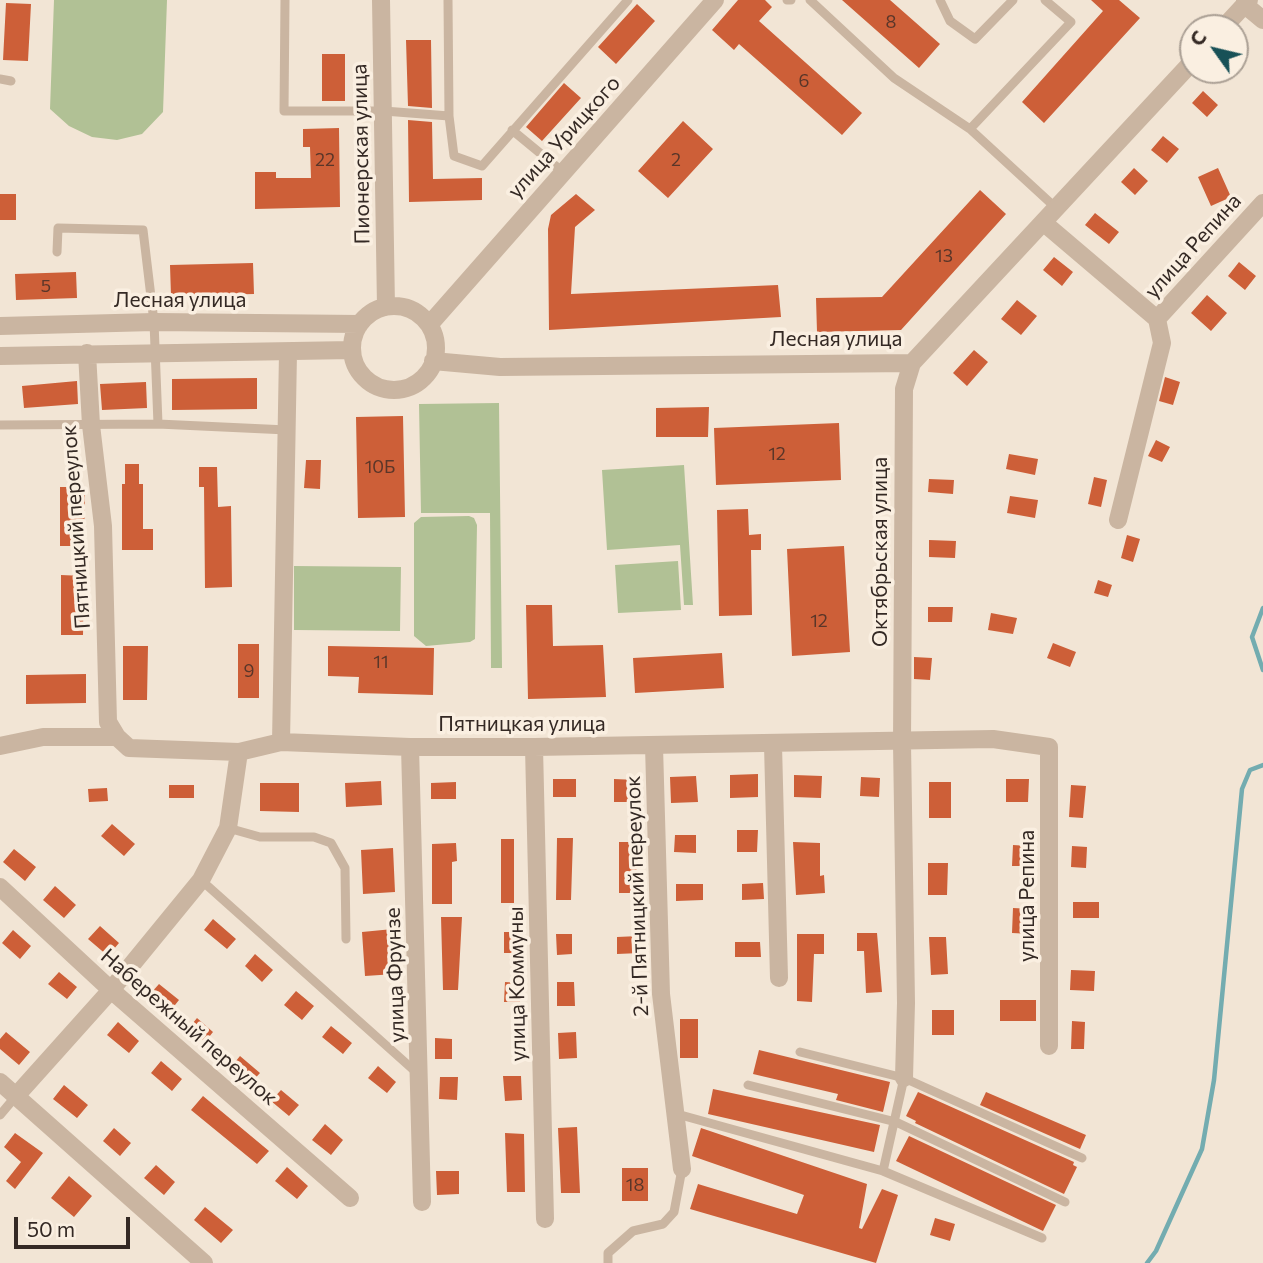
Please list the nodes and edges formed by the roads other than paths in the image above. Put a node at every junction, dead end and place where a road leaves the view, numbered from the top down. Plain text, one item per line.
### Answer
1 (285, 0) edge
2 (380, 0) edge
3 (448, 0) edge
4 (628, 0) edge
5 (715, 0) edge
6 (810, 0) edge
7 (940, 0) edge
8 (1013, 0) edge
9 (1045, 0) edge
10 (1246, 2) edge
11 (1263, 20) edge
12 (1179, 76) edge
13 (0, 79) edge
14 (11, 80) dead end
15 (384, 111) junction
16 (449, 116) junction
17 (970, 129) junction
18 (512, 130) junction
19 (563, 172) junction
20 (1263, 203) edge
21 (1056, 208) junction
22 (1044, 223) junction
23 (57, 252) dead end
24 (386, 307) junction
25 (1157, 319) junction
26 (154, 322) junction
27 (360, 324) junction
28 (429, 325) junction
29 (0, 326) edge
30 (352, 350) junction
31 (87, 353) junction
32 (155, 353) junction
33 (288, 353) junction
34 (0, 355) edge
35 (433, 361) junction
36 (912, 362) junction
37 (158, 424) junction
38 (0, 425) edge
39 (91, 425) junction
40 (287, 430) junction
41 (1118, 520) dead end
42 (117, 737) junction
43 (281, 742) junction
44 (902, 743) junction
45 (773, 745) junction
46 (0, 746) edge
47 (654, 746) junction
48 (410, 747) junction
49 (534, 747) junction
50 (1049, 747) joint
51 (239, 752) junction
52 (228, 828) junction
53 (201, 880) junction
54 (0, 887) edge
55 (346, 939) dead end
56 (779, 978) dead end
57 (111, 990) junction
58 (1049, 1046) dead end
59 (800, 1052) dead end
60 (421, 1076) junction
61 (904, 1078) junction
62 (0, 1083) edge
63 (748, 1084) dead end
64 (16, 1096) junction
65 (677, 1114) junction
66 (0, 1115) edge
67 (896, 1122) junction
68 (1082, 1158) dead end
69 (682, 1169) joint
70 (883, 1171) junction
71 (350, 1198) dead end
72 (422, 1202) dead end
73 (1065, 1202) dead end
74 (545, 1219) dead end
75 (1042, 1238) dead end
76 (204, 1263) edge
77 (608, 1263) edge

1 - 15 lane
2 - 15 street, Пионерская улица
3 - 16 lane
4 - 18 lane
5 - 19 street, улица Урицкого
6 - 17 lane
7 - 8 lane
9 - 17 lane
10 - 11 street
12 - 21 street, Лесная улица
13 - 14 lane
15 - 16 lane
15 - 24 street, Пионерская улица
16 - 18 lane
17 - 21 lane
18 - 19 lane
19 - 28 street, улица Урицкого
20 - 25 street, улица Репина
21 - 22 street, Лесная улица
22 - 25 street, улица Репина
22 - 36 street, Лесная улица
23 - 26 lane
24 - 27 street
24 - 28 street
25 - 41 street, улица Репина
26 - 27 street, Лесная улица
26 - 29 street, Лесная улица
26 - 32 lane
27 - 30 street
28 - 35 street
30 - 33 street
30 - 35 street
31 - 32 street
31 - 34 street
31 - 39 street, Пятницкий переулок
32 - 33 street
32 - 37 lane
33 - 40 street
35 - 36 street, Лесная улица
36 - 44 street, Октябрьская улица
37 - 39 lane
37 - 40 lane
38 - 39 lane
39 - 42 street, Пятницкий переулок
40 - 43 street
42 - 46 street, Пятницкая улица
42 - 51 street, Пятницкая улица
43 - 48 street, Пятницкая улица
43 - 51 street, Пятницкая улица
44 - 45 street, Пятницкая улица
44 - 50 street, Пятницкая улица
44 - 61 street, Октябрьская улица
45 - 47 street, Пятницкая улица
45 - 56 street
47 - 49 street, Пятницкая улица
47 - 65 street, 2-й Пятницкий переулок
48 - 49 street, Пятницкая улица
48 - 60 street, улица Фрунзе
49 - 74 street, улица Коммуны
50 - 58 street, улица Репина
51 - 52 street
52 - 53 street
52 - 55 lane
53 - 57 street
53 - 60 lane
54 - 57 street, Набережный переулок
57 - 64 street
57 - 71 street, Набережный переулок
59 - 61 lane
60 - 72 street, улица Фрунзе
61 - 67 lane
61 - 68 lane
62 - 64 street
63 - 67 lane
64 - 66 lane
64 - 76 street
65 - 69 street, 2-й Пятницкий переулок
65 - 70 lane
67 - 70 lane
67 - 73 lane
69 - 77 lane
70 - 75 lane

